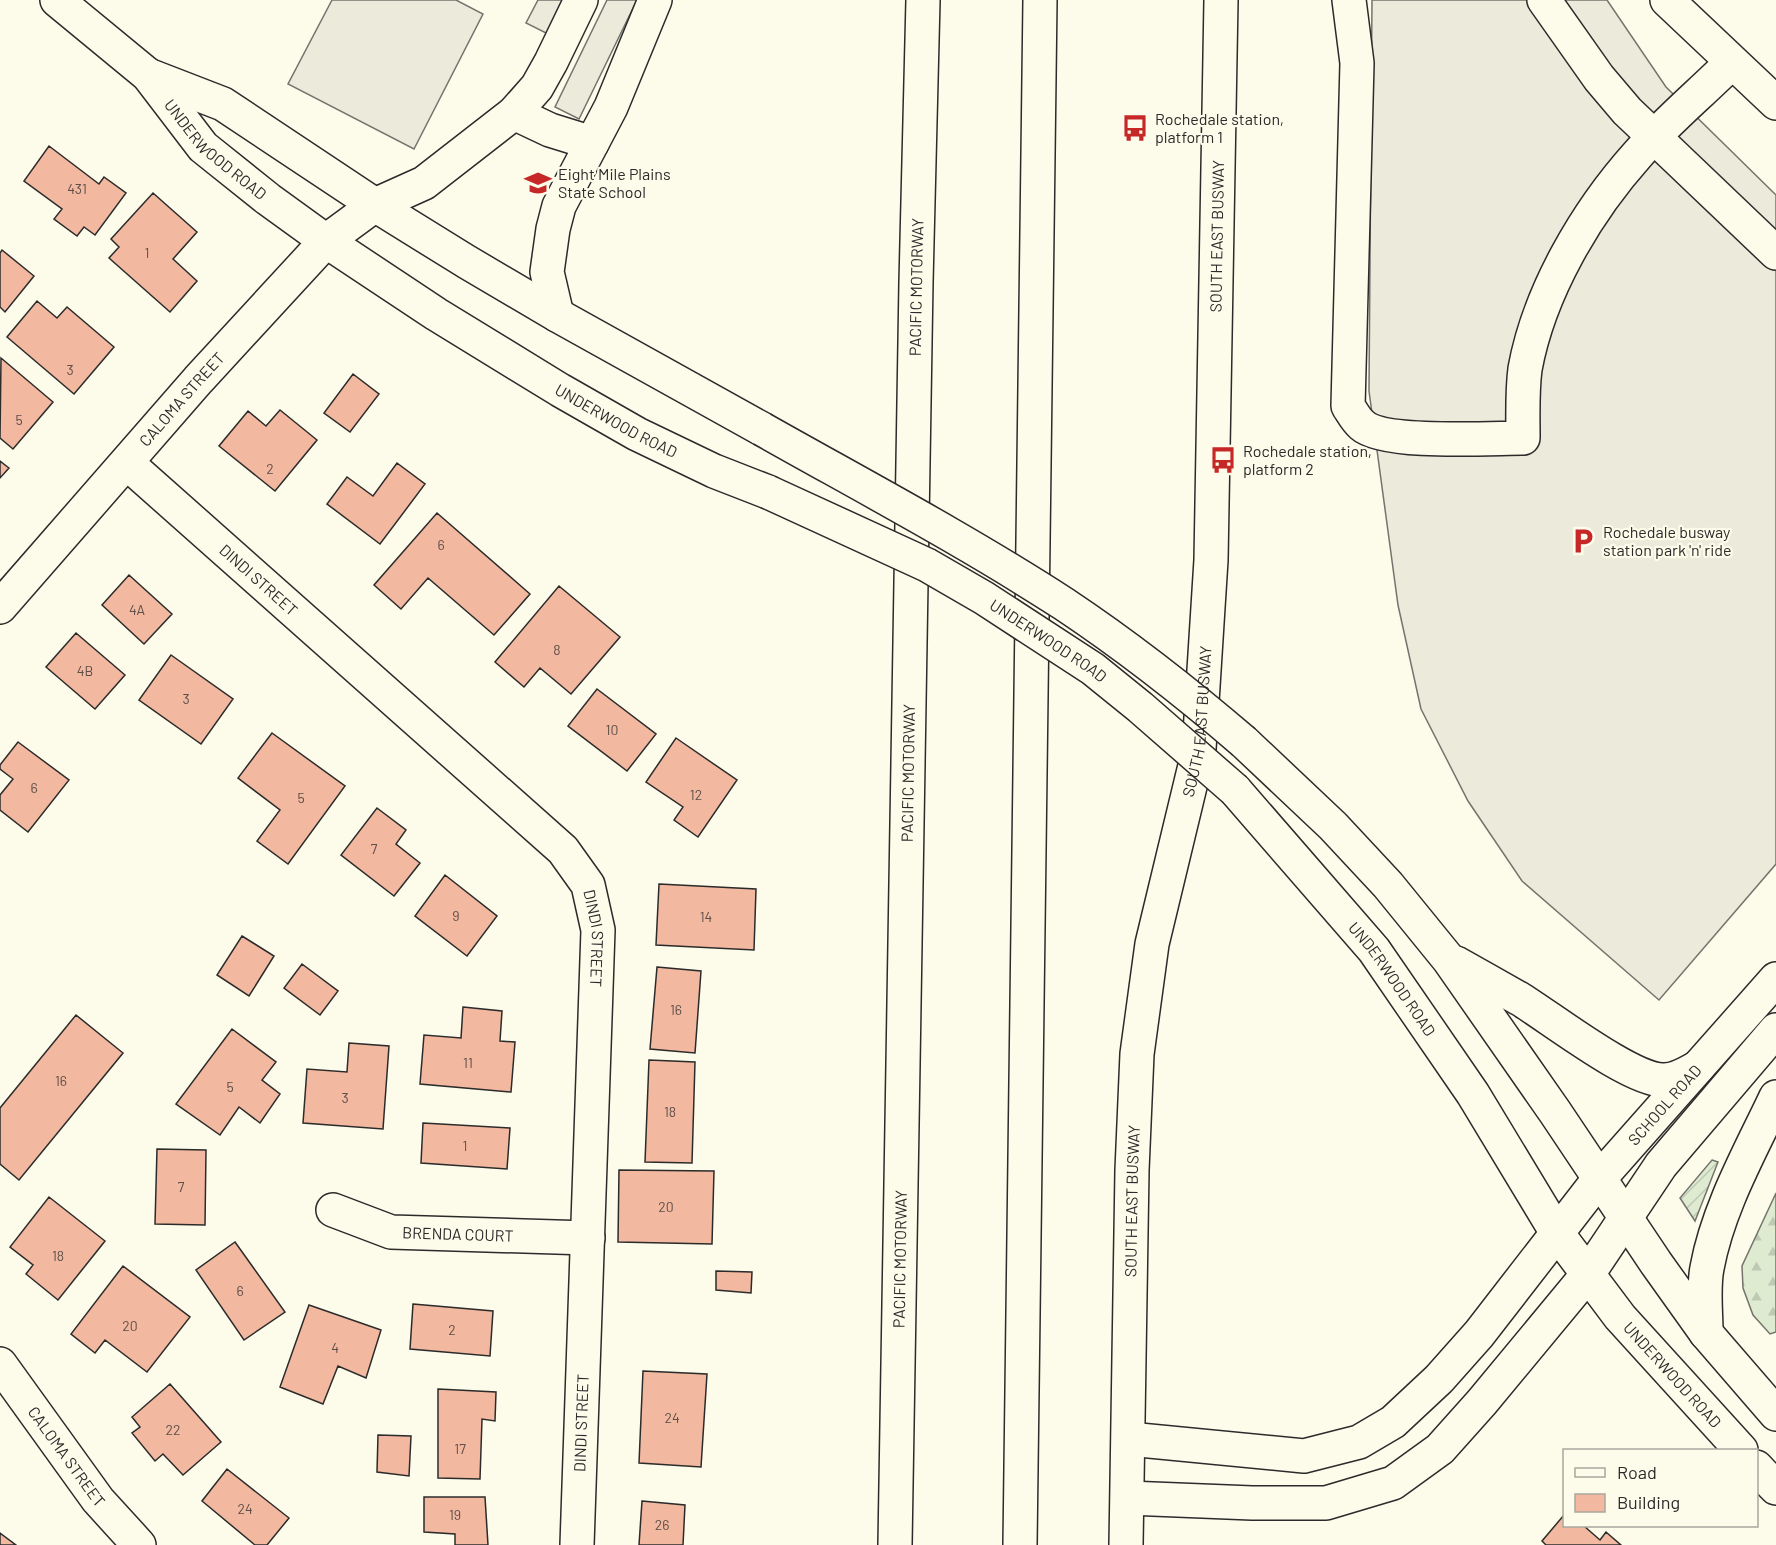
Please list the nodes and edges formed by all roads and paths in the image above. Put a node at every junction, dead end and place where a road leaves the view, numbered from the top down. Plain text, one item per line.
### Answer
1 (57, 0) edge
2 (581, 0) edge
3 (655, 0) edge
4 (923, 0) edge
5 (1040, 0) edge
6 (1221, 0) edge
7 (1349, 0) edge
8 (1544, 0) edge
9 (1667, 0) edge
10 (1732, 62) junction
11 (148, 75) junction
12 (1776, 103) edge
13 (514, 113) junction
14 (1654, 138) junction
15 (592, 142) junction
16 (375, 205) junction
17 (326, 241) junction
18 (1776, 253) edge
19 (556, 315) junction
20 (127, 463) junction
21 (0, 607) edge
22 (1449, 960) junction
23 (1776, 979) edge
24 (1776, 1030) edge
25 (1698, 1067) junction
26 (1776, 1097) edge
27 (1599, 1179) junction
28 (333, 1210) dead end
29 (1625, 1216) junction
30 (1557, 1233) junction
31 (588, 1238) junction
32 (1588, 1274) junction
33 (1706, 1333) junction
34 (0, 1364) edge
35 (1776, 1414) edge
36 (1129, 1439) junction
37 (1740, 1449) edge
38 (1758, 1469) edge
39 (1776, 1488) edge
40 (1128, 1498) junction
41 (139, 1545) edge
42 (577, 1545) edge
43 (895, 1545) edge
44 (1020, 1545) edge
45 (1126, 1545) edge

1 - 11 main road, UNDERWOOD ROAD
2 - 13 main road, CALOMA STREET
3 - 15 main road
4 - 43 main road, PACIFIC MOTORWAY
5 - 44 main road
6 - 36 main road, SOUTH EAST BUSWAY
7 - 14 main road
8 - 14 main road
9 - 10 main road
10 - 12 main road
10 - 14 main road
11 - 16 main road, UNDERWOOD ROAD
11 - 17 main road, UNDERWOOD ROAD
13 - 15 main road
13 - 16 main road, CALOMA STREET
14 - 18 main road
15 - 19 main road
16 - 17 main road, CALOMA STREET
16 - 19 main road, UNDERWOOD ROAD
17 - 20 main road, CALOMA STREET
17 - 30 main road, UNDERWOOD ROAD, bridge
19 - 22 main road, UNDERWOOD ROAD, bridge
20 - 21 main road, CALOMA STREET
20 - 31 main road, DINDI STREET
22 - 25 main road
22 - 27 main road, UNDERWOOD ROAD
23 - 25 main road, SCHOOL ROAD
24 - 29 main road
25 - 27 main road, SCHOOL ROAD
26 - 33 main road
27 - 29 main road, UNDERWOOD ROAD
27 - 30 main road, SCHOOL ROAD
28 - 31 main road, BRENDA COURT
29 - 32 main road
29 - 33 main road, UNDERWOOD ROAD
30 - 32 main road, UNDERWOOD ROAD
30 - 36 main road
31 - 42 main road, DINDI STREET
32 - 37 main road, UNDERWOOD ROAD
32 - 40 main road
33 - 35 main road, UNDERWOOD ROAD
34 - 41 main road, CALOMA STREET
36 - 40 main road, SOUTH EAST BUSWAY
38 - 39 main road
40 - 45 main road, SOUTH EAST BUSWAY

